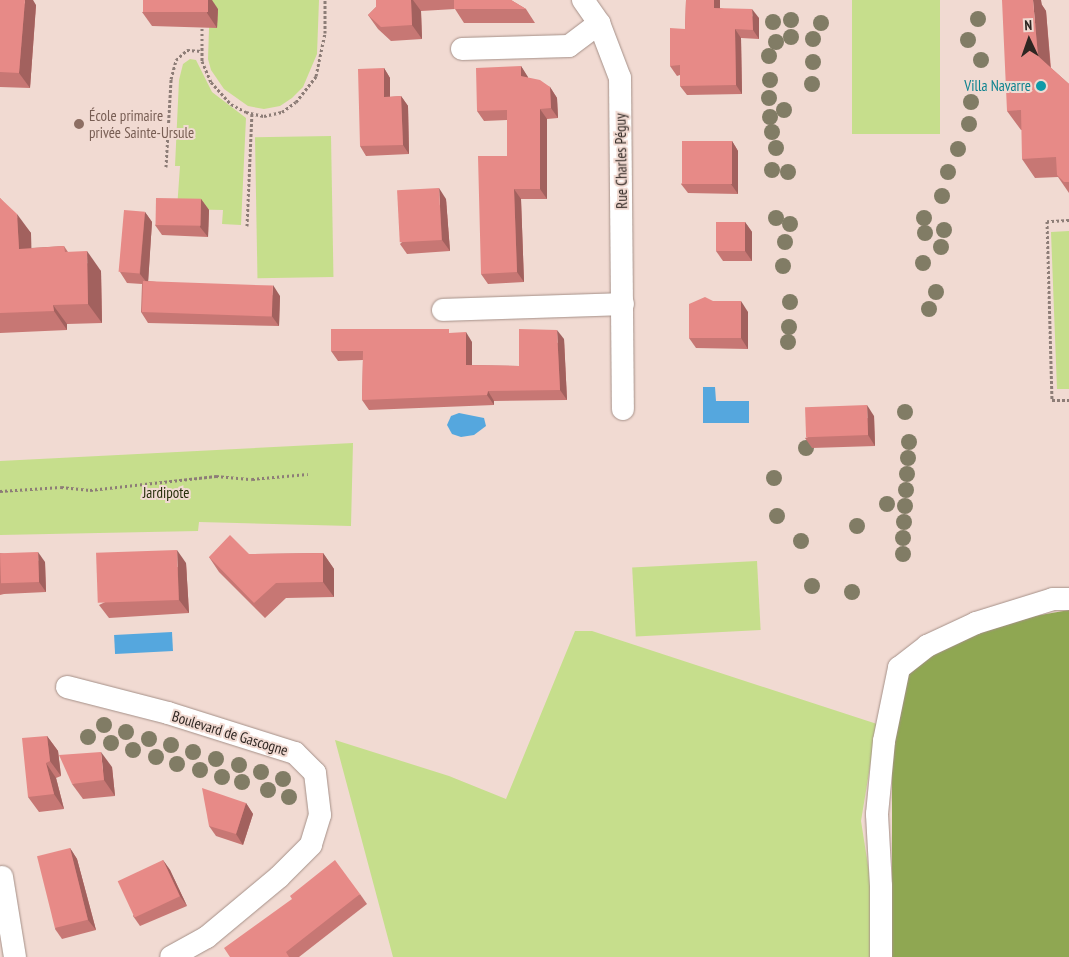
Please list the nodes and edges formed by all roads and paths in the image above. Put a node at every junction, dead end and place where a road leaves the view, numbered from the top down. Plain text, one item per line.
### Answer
1 (325, 0) edge
2 (583, 0) edge
3 (203, 17) edge
4 (599, 22) junction
5 (462, 49) dead end
6 (202, 51) junction
7 (252, 113) junction
8 (166, 168) dead end
9 (1069, 220) edge
10 (247, 226) dead end
11 (623, 304) junction
12 (443, 310) dead end
13 (1069, 400) edge
14 (623, 409) dead end
15 (308, 474) dead end
16 (0, 491) edge
17 (1069, 599) edge
18 (67, 687) dead end
19 (2, 877) dead end
20 (16, 957) edge
21 (171, 957) edge
22 (881, 957) edge

1 - 7 path
2 - 4 street, Rue Charles Péguy
3 - 6 path
4 - 5 street
4 - 11 street, Rue Charles Péguy
6 - 7 path
6 - 8 path
7 - 10 path
9 - 13 path
11 - 12 street
11 - 14 street, Rue Charles Péguy
15 - 16 path
17 - 22 street
18 - 21 street, Boulevard de Gascogne
19 - 20 street

